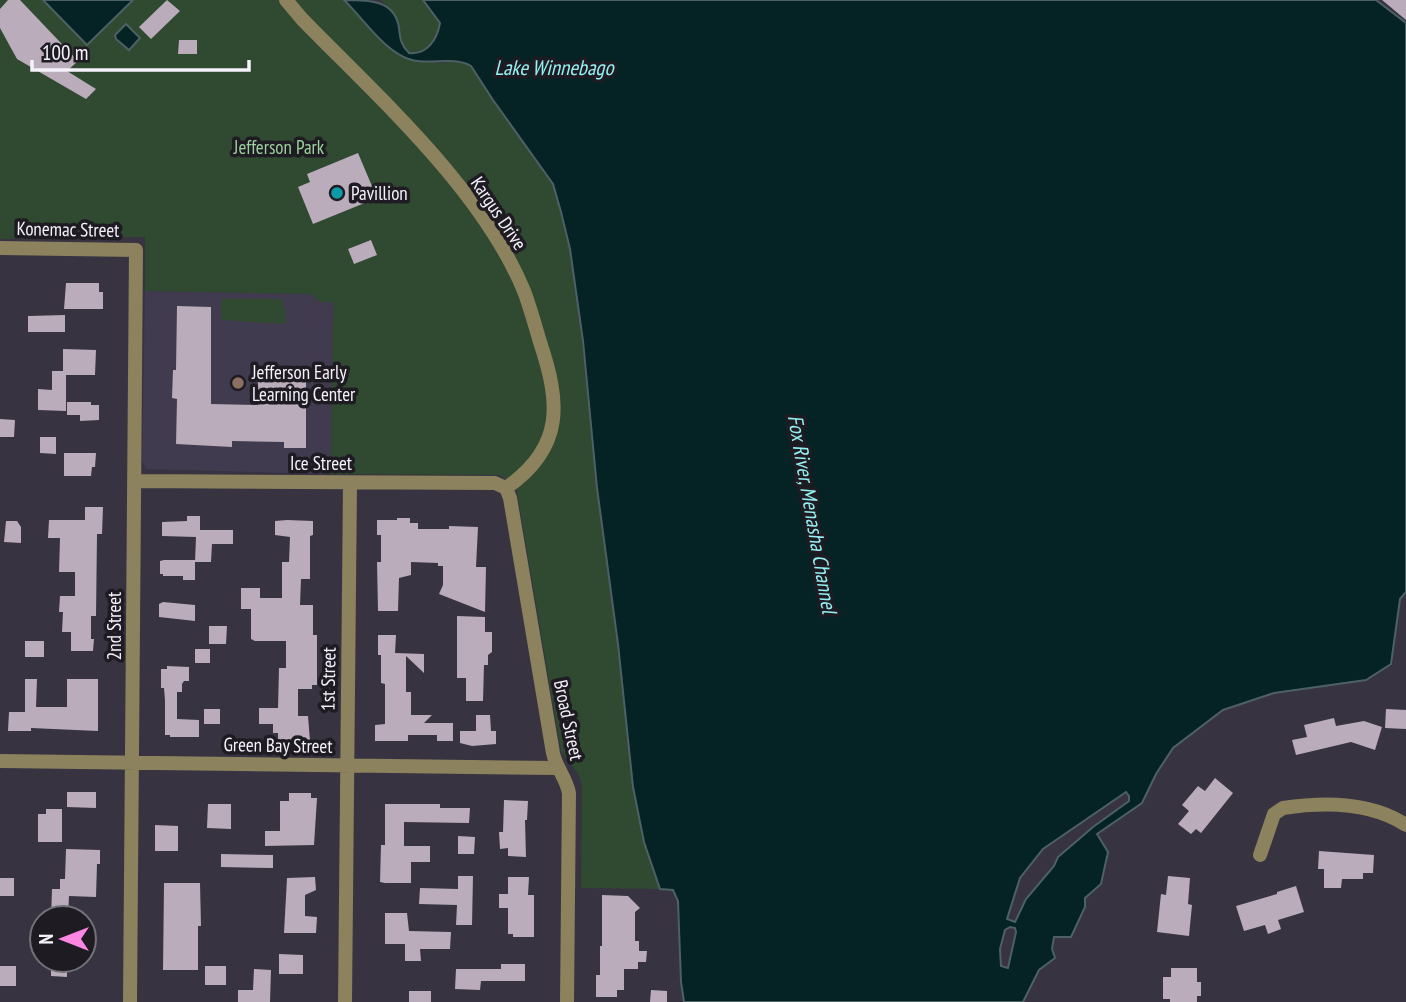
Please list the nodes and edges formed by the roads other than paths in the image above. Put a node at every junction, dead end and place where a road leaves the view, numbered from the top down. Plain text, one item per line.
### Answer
1 (286, 0) edge
2 (0, 248) edge
3 (136, 250) joint
4 (134, 481) junction
5 (350, 483) junction
6 (506, 488) junction
7 (0, 761) edge
8 (132, 762) junction
9 (346, 765) junction
10 (556, 768) junction
11 (1406, 825) edge
12 (1260, 855) dead end
13 (130, 1002) edge
14 (345, 1002) edge
15 (568, 1002) edge

1 - 6 street, Kargus Drive
2 - 3 street, Konemac Street
3 - 4 street, 2nd Street
4 - 5 street, Ice Street
4 - 8 street, 2nd Street
5 - 6 street, Ice Street
5 - 9 street, 1st Street
6 - 10 street, Broad Street
7 - 8 street, Green Bay Street
8 - 9 street, Green Bay Street
8 - 13 street, 2nd Street
9 - 10 street, Green Bay Street
9 - 14 street, 1st Street
10 - 15 street, Broad Street
11 - 12 street

